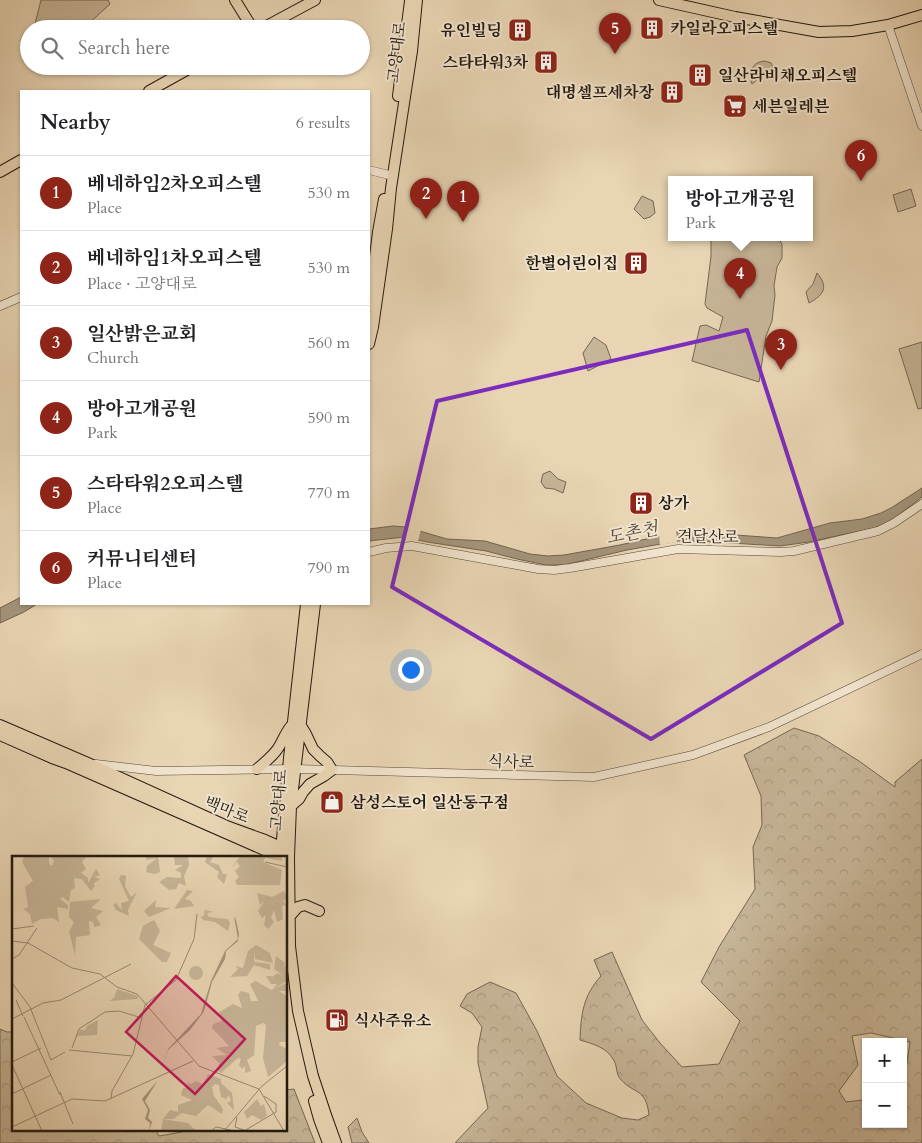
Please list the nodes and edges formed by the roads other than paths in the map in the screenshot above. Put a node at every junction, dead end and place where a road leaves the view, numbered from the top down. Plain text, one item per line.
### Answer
1 (236, 0) edge
2 (315, 0) edge
3 (410, 0) edge
4 (417, 0) edge
5 (659, 0) edge
6 (922, 15) edge
7 (248, 20) edge
8 (278, 20) edge
9 (888, 25) junction
10 (178, 75) edge
11 (151, 90) edge
12 (922, 126) edge
13 (20, 161) edge
14 (370, 170) edge
15 (0, 172) edge
16 (390, 176) junction
17 (20, 297) edge
18 (370, 298) edge
19 (0, 306) edge
20 (370, 340) edge
21 (922, 504) edge
22 (370, 552) edge
23 (306, 605) edge
24 (315, 605) edge
25 (922, 654) edge
26 (296, 724) junction
27 (0, 725) edge
28 (0, 735) edge
29 (88, 763) junction
30 (77, 768) junction
31 (256, 769) junction
32 (292, 769) junction
33 (332, 770) junction
34 (291, 806) junction
35 (282, 854) edge
36 (288, 900) edge
37 (319, 911) dead end
38 (290, 916) junction
39 (288, 984) edge
40 (328, 1143) edge
41 (336, 1143) edge

1 - 7 main road
2 - 8 main road
3 - 16 main road, 고양대로
4 - 16 main road, 고양대로
5 - 9 main road
6 - 9 main road
9 - 12 street
10 - 11 main road
13 - 15 main road
14 - 16 street
16 - 18 main road, 고양대로
16 - 20 main road, 고양대로
17 - 19 street
21 - 22 street, 견달산로
23 - 26 main road, 고양대로
24 - 26 main road, 고양대로
25 - 33 street, 식사로
26 - 31 main road
26 - 32 main road, 고양대로
26 - 33 main road
27 - 29 main road, 백마로
28 - 30 main road, 백마로
29 - 30 street
29 - 31 street, 식사로
29 - 35 main road, 백마로
30 - 35 main road, 백마로
31 - 32 street, 식사로
32 - 33 street, 식사로
32 - 34 main road, 고양대로
32 - 35 main road, 고양대로
33 - 34 main road
34 - 35 main road, 고양대로
36 - 38 main road, 고양대로
37 - 38 main road
38 - 41 main road, 고양대로
39 - 40 main road

